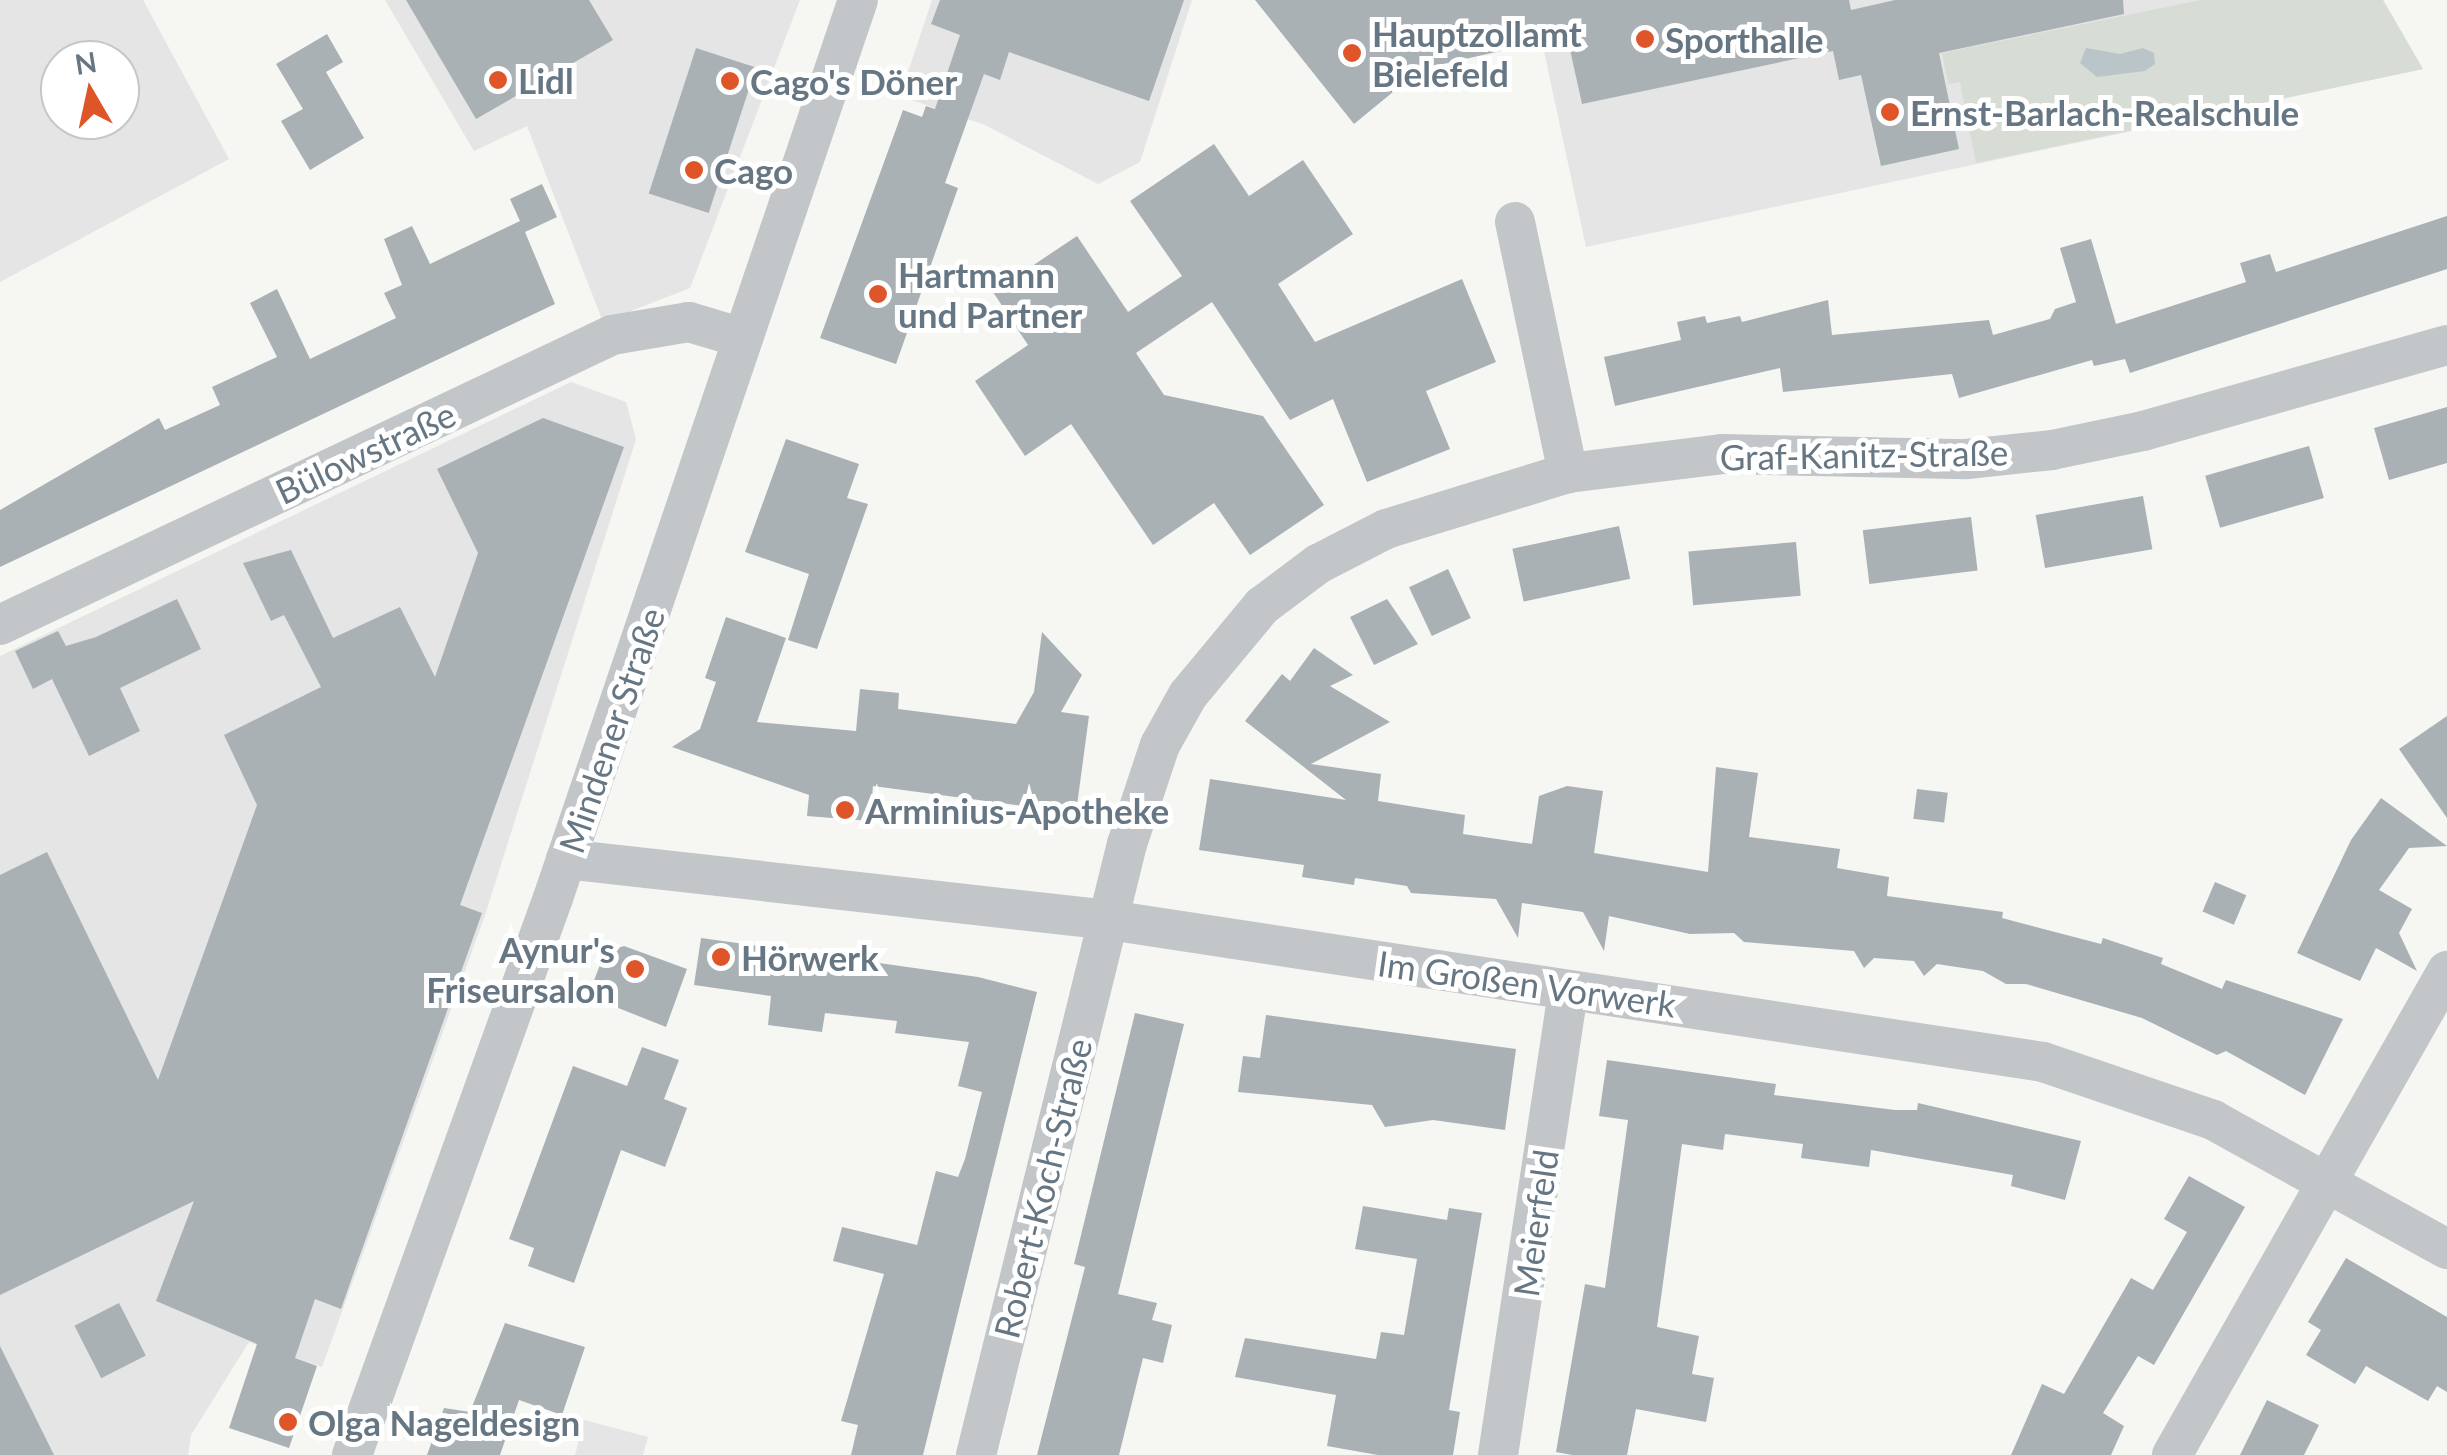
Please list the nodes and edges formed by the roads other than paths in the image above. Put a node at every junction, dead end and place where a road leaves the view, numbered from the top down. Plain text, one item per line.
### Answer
1 (858, 0) edge
2 (1515, 222) dead end
3 (738, 337) junction
4 (2447, 345) edge
5 (1568, 473) junction
6 (0, 625) edge
7 (566, 858) junction
8 (1109, 920) junction
9 (2447, 971) edge
10 (1568, 990) junction
11 (2326, 1178) junction
12 (2447, 1249) edge
13 (352, 1455) edge
14 (976, 1455) edge
15 (1498, 1455) edge
16 (2172, 1455) edge

1 - 3 street, Mindener Straße
2 - 5 street
3 - 6 street, Bülowstraße
3 - 7 street, Mindener Straße
4 - 5 street, Graf-Kanitz-Straße
5 - 8 street, Graf-Kanitz-Straße
7 - 8 street, Im Großen Vorwerk
7 - 13 street, Mindener Straße
8 - 10 street, Im Großen Vorwerk
8 - 14 street, Robert-Koch-Straße
9 - 11 street
10 - 11 street, Im Großen Vorwerk
10 - 15 street, Meierfeld
11 - 12 street, Im Großen Vorwerk
11 - 16 street

